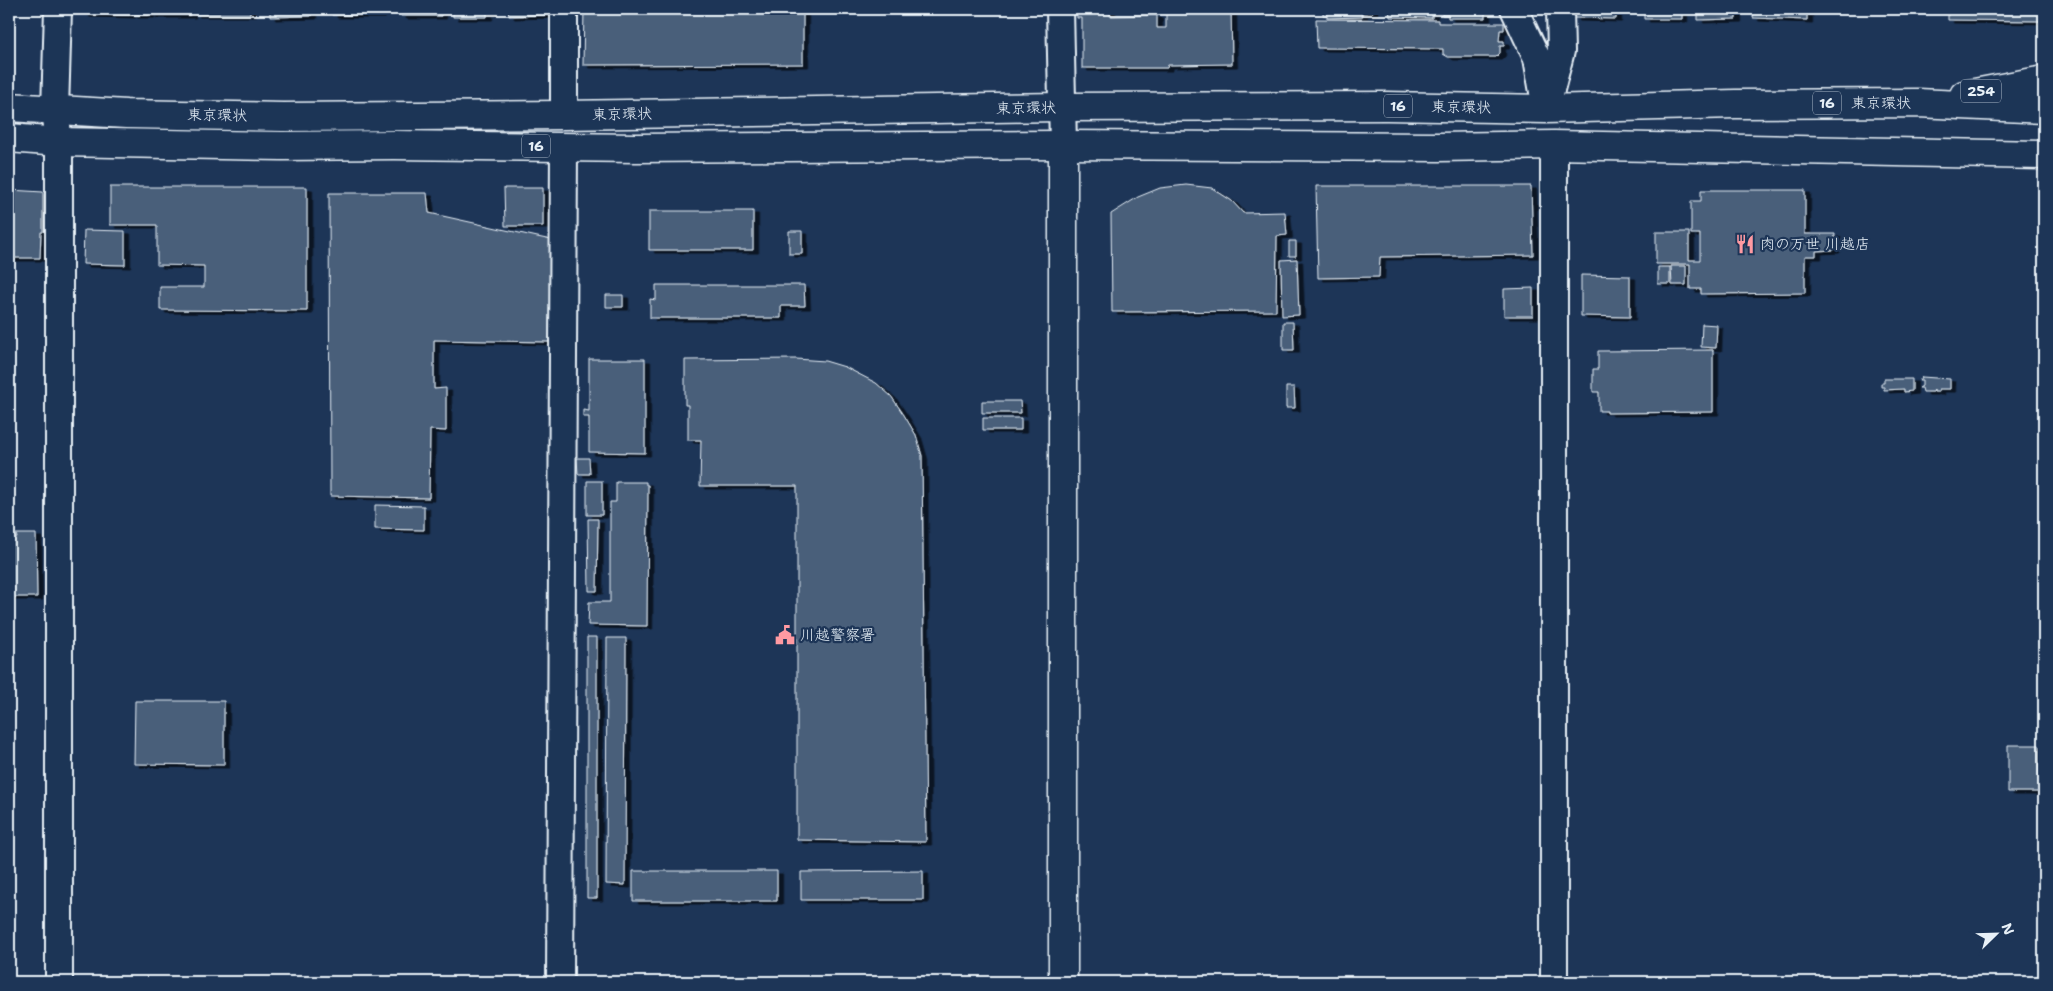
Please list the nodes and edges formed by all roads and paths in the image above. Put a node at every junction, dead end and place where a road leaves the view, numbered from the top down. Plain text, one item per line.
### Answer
1 (58, 9) edge
2 (564, 9) edge
3 (1060, 9) edge
4 (1514, 9) edge
5 (1560, 9) edge
6 (2044, 80) edge
7 (1918, 103) junction
8 (9, 107) edge
9 (1062, 107) junction
10 (1546, 109) junction
11 (2044, 109) edge
12 (55, 110) junction
13 (564, 115) junction
14 (9, 138) edge
15 (59, 142) junction
16 (1063, 145) junction
17 (1554, 145) junction
18 (564, 147) junction
19 (2044, 155) edge
20 (59, 982) edge
21 (560, 982) edge
22 (1063, 982) edge
23 (1554, 982) edge

1 - 12 street
2 - 13 street
3 - 9 street
4 - 10 street
5 - 10 street
6 - 7 main road, 254
7 - 10 main road, 東京環状 / 16
7 - 11 main road, 東京環状 / 16
8 - 12 main road, 東京環状 / 16
9 - 10 main road, 東京環状 / 16
9 - 13 main road, 東京環状 / 16
9 - 16 street
12 - 13 main road, 東京環状 / 16
12 - 15 street
14 - 15 main road, 東京環状 / 16
15 - 18 main road, 東京環状 / 16
15 - 20 street
16 - 17 main road, 東京環状 / 16
16 - 18 main road, 東京環状 / 16
16 - 22 main road
17 - 19 main road, 東京環状 / 16
17 - 23 street
18 - 21 street

